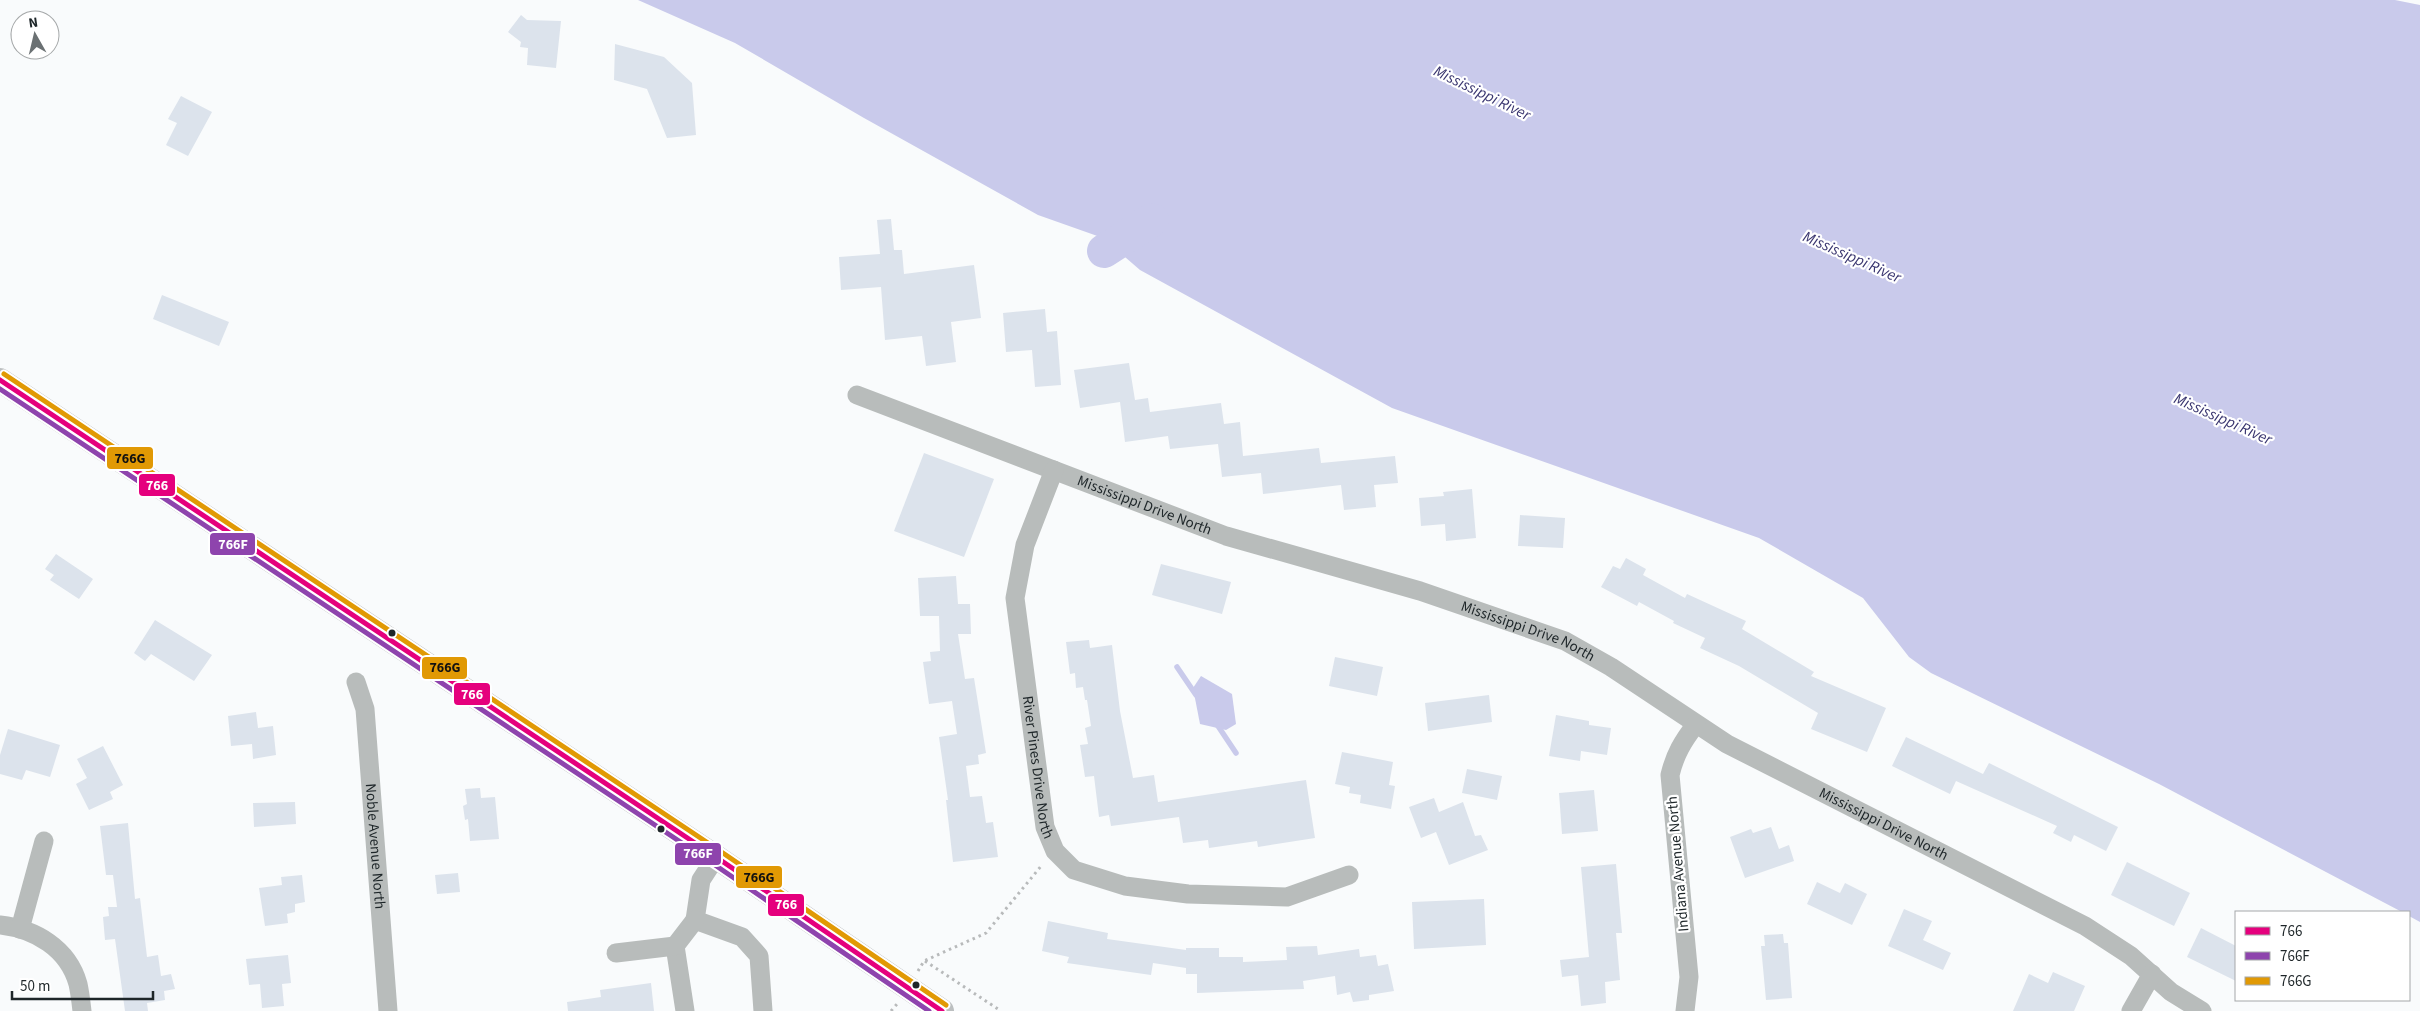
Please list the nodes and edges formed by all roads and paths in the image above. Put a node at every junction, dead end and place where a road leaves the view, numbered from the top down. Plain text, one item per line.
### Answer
1 (0, 380) edge
2 (857, 395) dead end
3 (1054, 470) junction
4 (356, 682) dead end
5 (1696, 724) junction
6 (44, 841) dead end
7 (1056, 851) junction
8 (716, 857) junction
9 (1349, 875) dead end
10 (695, 920) junction
11 (0, 925) edge
12 (20, 928) junction
13 (675, 946) junction
14 (616, 953) dead end
15 (2152, 974) junction
16 (938, 1010) edge
17 (82, 1011) edge
18 (388, 1011) edge
19 (685, 1011) edge
20 (763, 1011) edge
21 (1001, 1011) edge
22 (1685, 1011) edge
23 (2131, 1011) edge
24 (2202, 1011) edge

1 - 8 main road
2 - 3 street, Mississippi Drive North
3 - 5 street, Mississippi Drive North
3 - 7 street, River Pines Drive North
4 - 18 street, Noble Avenue North
5 - 15 street, Mississippi Drive North
5 - 22 street, Indiana Avenue North
6 - 12 street
7 - 9 street, River Pines Drive North
7 - 21 path
8 - 10 street
8 - 16 main road
10 - 13 street
10 - 20 street
11 - 12 street
12 - 17 street
13 - 14 street
13 - 19 street
15 - 23 street
15 - 24 street, Mississippi Drive North

